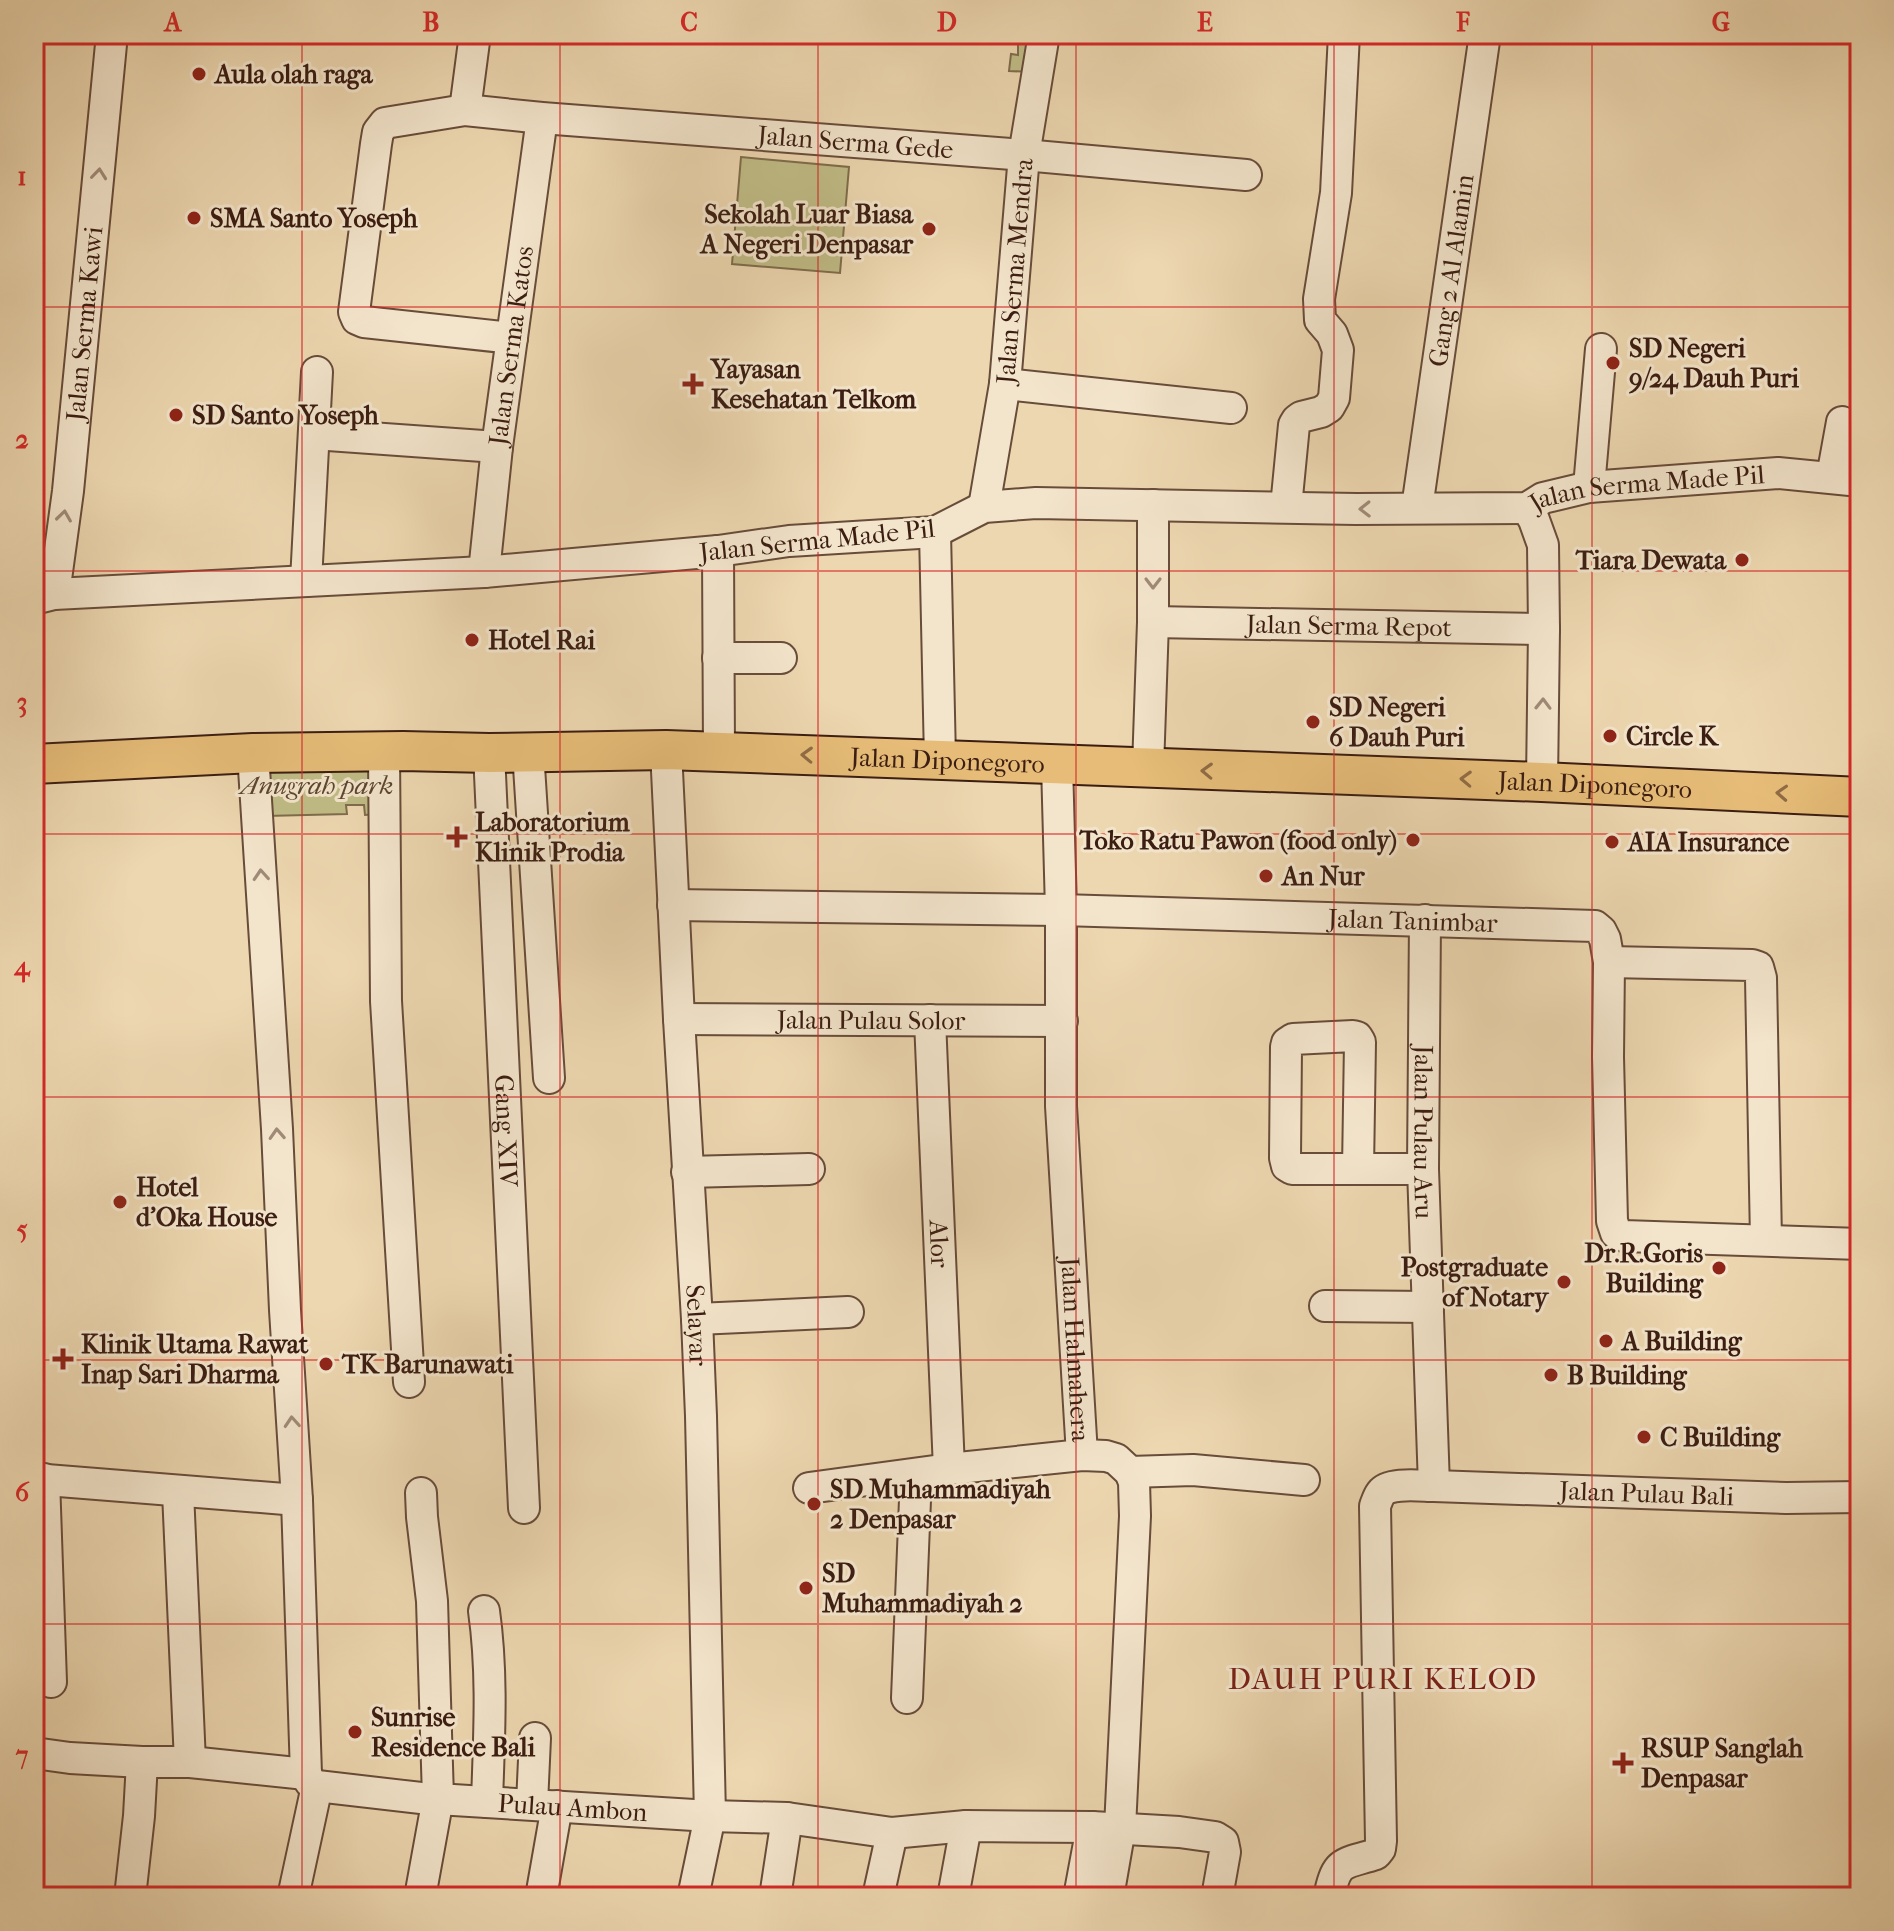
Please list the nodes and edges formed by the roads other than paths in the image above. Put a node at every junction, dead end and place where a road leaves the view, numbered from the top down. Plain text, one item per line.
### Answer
1 (112, 34) edge
2 (475, 34) edge
3 (1044, 34) edge
4 (1344, 34) edge
5 (1485, 34) edge
6 (465, 110) junction
7 (542, 118) junction
8 (1024, 155) junction
9 (1246, 175) dead end
10 (512, 338) junction
11 (1601, 349) dead end
12 (317, 372) dead end
13 (1005, 384) junction
14 (1231, 408) dead end
15 (1842, 422) dead end
16 (314, 434) junction
17 (497, 447) junction
18 (1846, 479) edge
19 (1589, 487) junction
20 (1153, 505) junction
21 (984, 507) junction
22 (1286, 507) junction
23 (1417, 508) junction
24 (1527, 508) junction
25 (935, 532) junction
26 (718, 551) junction
27 (484, 572) junction
28 (306, 581) junction
29 (44, 596) edge
30 (1153, 622) junction
31 (1544, 629) junction
32 (718, 658) junction
33 (781, 658) dead end
34 (666, 750) junction
35 (528, 751) junction
36 (384, 752) junction
37 (719, 752) junction
38 (253, 753) junction
39 (489, 753) junction
40 (940, 759) junction
41 (34, 764) edge
42 (1057, 764) junction
43 (1148, 768) junction
44 (1542, 782) junction
45 (1860, 797) edge
46 (673, 905) junction
47 (1061, 910) junction
48 (1425, 920) junction
49 (1609, 962) junction
50 (679, 1019) junction
51 (930, 1020) junction
52 (1062, 1021) junction
53 (549, 1078) dead end
54 (809, 1169) dead end
55 (1358, 1169) junction
56 (1423, 1169) junction
57 (687, 1172) junction
58 (1766, 1240) junction
59 (1860, 1244) edge
60 (1325, 1306) dead end
61 (1428, 1307) junction
62 (848, 1312) dead end
63 (697, 1319) junction
64 (409, 1382) dead end
65 (1082, 1455) junction
66 (949, 1469) junction
67 (1130, 1472) junction
68 (916, 1475) junction
69 (39, 1479) edge
70 (1304, 1480) dead end
71 (1434, 1486) junction
72 (809, 1488) dead end
73 (178, 1492) junction
74 (421, 1493) dead end
75 (1860, 1497) edge
76 (297, 1500) junction
77 (524, 1508) dead end
78 (484, 1611) dead end
79 (51, 1682) dead end
80 (907, 1698) dead end
81 (535, 1738) dead end
82 (34, 1753) edge
83 (142, 1762) junction
84 (190, 1762) junction
85 (312, 1780) junction
86 (438, 1798) junction
87 (487, 1802) junction
88 (545, 1805) junction
89 (710, 1816) junction
90 (787, 1818) junction
91 (966, 1826) junction
92 (1106, 1828) junction
93 (892, 1833) junction
94 (130, 1897) edge
95 (293, 1897) edge
96 (420, 1897) edge
97 (541, 1897) edge
98 (693, 1897) edge
99 (775, 1897) edge
100 (878, 1897) edge
101 (953, 1897) edge
102 (1079, 1897) edge
103 (1108, 1897) edge
104 (1217, 1897) edge
105 (1329, 1897) edge

29 -> 1 street, Jalan Serma Kawi
2 - 6 street
3 - 8 street, Jalan Serma Mendra
4 - 22 street
5 - 23 street, Gang 2 Al Alamin
6 - 7 street, Jalan Serma Gede
6 - 10 street, Jalan Serma Gede
7 - 8 street, Jalan Serma Gede
7 - 10 street, Jalan Serma Katos
8 - 9 street, Jalan Serma Gede
8 - 13 street, Jalan Serma Mendra
10 - 17 street, Jalan Serma Katos
11 - 19 street
12 - 16 street
13 - 14 street
13 - 21 street, Jalan Serma Mendra
15 - 18 street
16 - 17 street
16 - 28 street
17 - 27 street, Jalan Serma Katos
18 - 19 street, Jalan Serma Made Pil
19 - 24 street, Jalan Serma Made Pil
20 - 21 street, Jalan Serma Made Pil
20 - 22 street, Jalan Serma Made Pil
20 -> 30 street
21 - 25 street, Jalan Serma Made Pil
23 -> 22 street, Jalan Serma Made Pil
23 - 24 street, Jalan Serma Made Pil
24 - 31 street
25 - 26 street, Jalan Serma Made Pil
25 - 40 street
26 - 27 street, Jalan Serma Made Pil
26 - 32 street
27 - 28 street, Jalan Serma Made Pil
28 - 29 street, Jalan Serma Made Pil
30 - 31 street, Jalan Serma Repot
30 - 43 street
44 -> 31 street
32 - 33 street
32 - 37 street
34 - 35 main road, Jalan Diponegoro
34 - 37 main road, Jalan Diponegoro
34 - 46 street, Selayar
35 - 39 main road, Jalan Diponegoro
35 - 53 street, Gang XIV
36 - 38 main road, Jalan Diponegoro
36 - 39 main road, Jalan Diponegoro
36 - 64 street
40 -> 37 main road, Jalan Diponegoro
38 - 41 main road, Jalan Diponegoro
76 -> 38 street
39 - 77 street, Gang XIV
40 - 42 main road, Jalan Diponegoro
42 - 43 main road, Jalan Diponegoro
42 - 47 street, Jalan Halmahera
44 -> 43 main road, Jalan Diponegoro
45 -> 44 main road, Jalan Diponegoro
46 - 47 street, Jalan Tanimbar
46 - 50 street, Selayar
47 - 48 street, Jalan Tanimbar
47 - 52 street, Jalan Halmahera
48 - 49 street, Jalan Tanimbar
48 - 56 street, Jalan Pulau Aru
49 - 58 street
49 - 58 street, Jalan Tanimbar
50 - 51 street, Jalan Pulau Solor
50 - 57 street, Selayar
51 - 52 street, Jalan Pulau Solor
51 - 66 street, Alor
52 - 65 street, Jalan Halmahera
54 - 57 street
55 - 55 street
55 - 56 street
56 - 61 street, Jalan Pulau Aru
57 - 63 street, Selayar
58 - 59 street, Jalan Tanimbar
60 - 61 street
61 - 71 street, Jalan Pulau Aru
62 - 63 street
63 - 89 street, Selayar
65 - 66 street
65 - 67 street, Jalan Halmahera
66 - 68 street
67 - 70 street
67 - 92 street
68 - 72 street
68 - 80 street
69 - 73 street
69 - 79 street
71 - 75 street, Jalan Pulau Bali
71 - 105 street, Jalan Pulau Bali
73 - 76 street
73 - 84 street
74 - 86 street
76 - 85 street
78 - 87 street
81 - 88 street
82 - 83 street, Pulau Ambon
83 - 84 street, Pulau Ambon
83 - 94 street
84 - 85 street, Pulau Ambon
85 - 86 street, Pulau Ambon
85 - 95 street
86 - 87 street, Pulau Ambon
86 - 96 street
87 - 88 street, Pulau Ambon
88 - 89 street, Pulau Ambon
88 - 97 street
89 - 90 street, Pulau Ambon
89 - 98 street, Selayar
90 - 93 street, Pulau Ambon
90 - 99 street
91 - 92 street, Pulau Ambon
91 - 93 street, Pulau Ambon
91 - 101 street
92 - 102 street
92 - 103 street
92 - 104 street, Pulau Ambon
93 - 100 street

